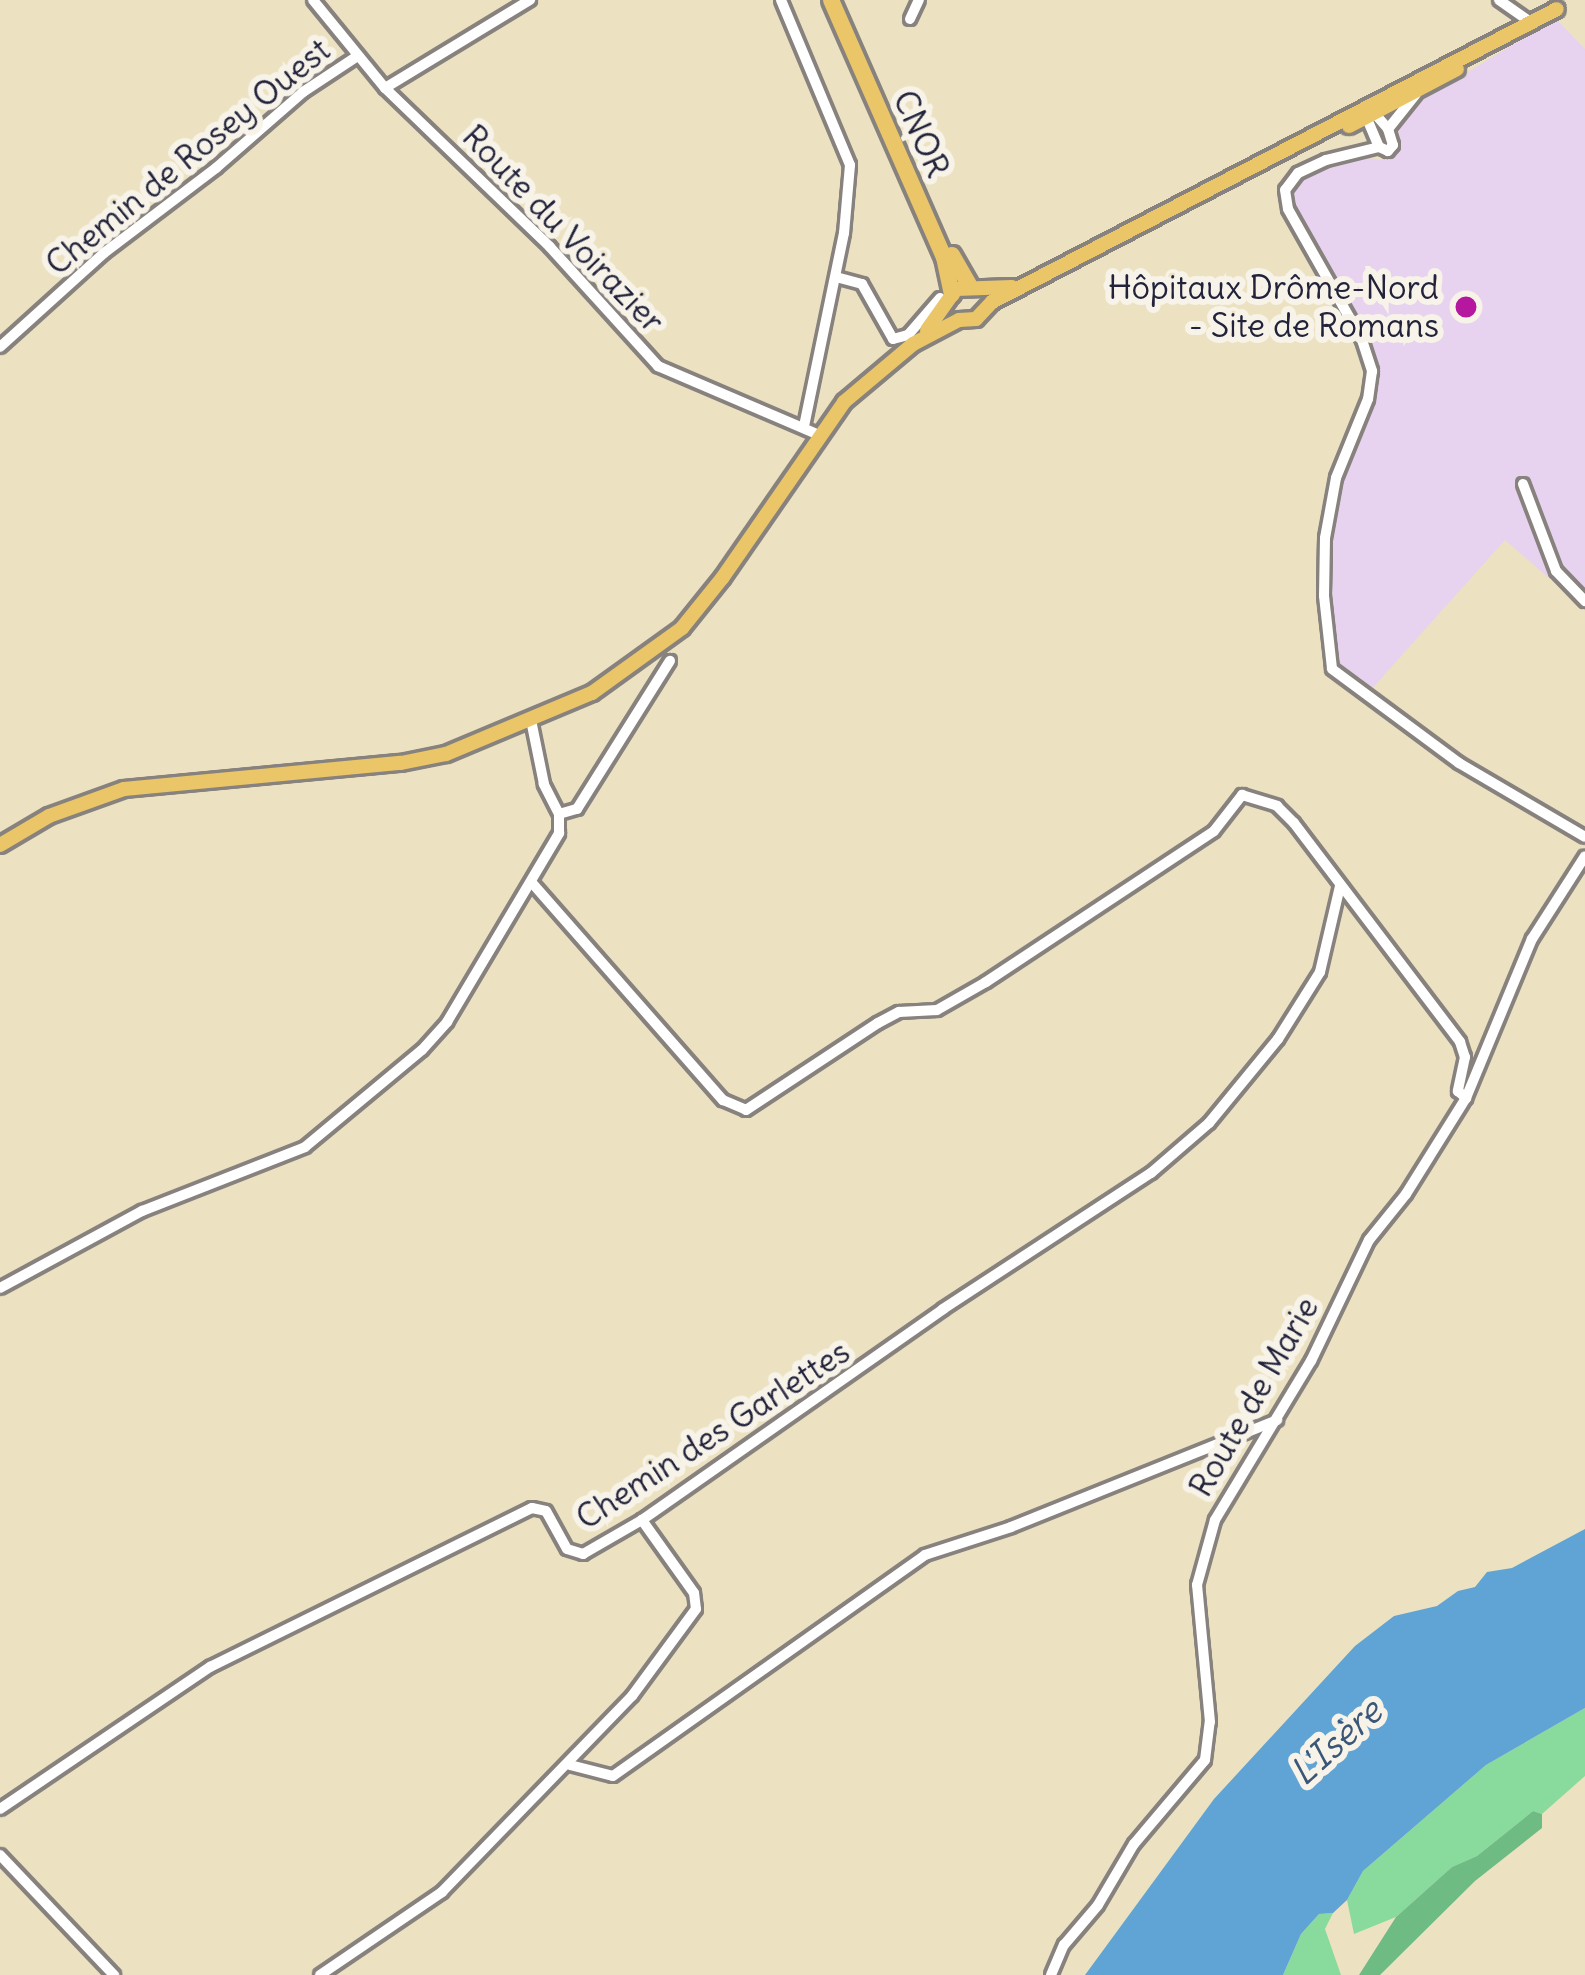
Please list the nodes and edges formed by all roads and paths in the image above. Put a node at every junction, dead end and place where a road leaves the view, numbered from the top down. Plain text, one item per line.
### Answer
1 (313, 0) edge
2 (530, 0) edge
3 (781, 0) edge
4 (831, 0) edge
5 (842, 0) edge
6 (919, 0) edge
7 (1499, 0) edge
8 (1572, 0) edge
9 (1557, 9) junction
10 (910, 19) dead end
11 (1529, 22) junction
12 (356, 57) junction
13 (1444, 76) junction
14 (385, 88) junction
15 (1365, 115) junction
16 (1384, 139) junction
17 (836, 277) junction
18 (1034, 282) junction
19 (958, 294) junction
20 (985, 308) junction
21 (959, 320) junction
22 (914, 344) junction
23 (0, 347) edge
24 (804, 426) junction
25 (819, 435) junction
26 (1523, 484) dead end
27 (1585, 601) edge
28 (670, 661) dead end
29 (531, 720) junction
30 (559, 814) junction
31 (1585, 837) edge
32 (0, 845) edge
33 (1585, 856) edge
34 (533, 884) junction
35 (1340, 886) junction
36 (1466, 1098) junction
37 (0, 1288) edge
38 (1277, 1420) junction
39 (642, 1520) junction
40 (569, 1765) junction
41 (0, 1809) edge
42 (0, 1855) edge
43 (114, 1975) edge
44 (320, 1975) edge
45 (1051, 1975) edge

1 - 12 street, Route du Voirazier
2 - 14 street
3 - 17 street
4 - 19 highway, CNOR
5 - 19 highway, CNOR
6 - 10 street
7 - 11 street
8 - 9 main road
9 - 11 main road
9 - 13 main road
11 - 15 main road
12 - 14 street, Route du Voirazier
12 - 23 street, Chemin de Rosey Ouest
13 - 15 main road
13 - 16 street
14 - 24 street, Route du Voirazier
15 - 16 street
15 - 18 main road
16 - 31 street
17 - 19 street
17 - 24 street
18 - 19 main road
18 - 20 main road
19 - 20 main road
19 - 21 main road
19 - 22 main road
20 - 21 main road
21 - 22 main road
22 - 25 main road
24 - 25 street, Route du Voirazier
25 - 29 main road
26 - 27 street
28 - 30 street
29 - 30 street
29 - 32 main road
30 - 34 street
33 - 36 street, Route de Marie
34 - 35 street
34 - 37 street
35 - 36 street
35 - 39 street, Chemin des Garlettes
36 - 38 street, Route de Marie
38 - 40 street
38 - 45 street, Route de Marie
39 - 40 street
39 - 41 street, Chemin des Garlettes
40 - 44 street
42 - 43 street

